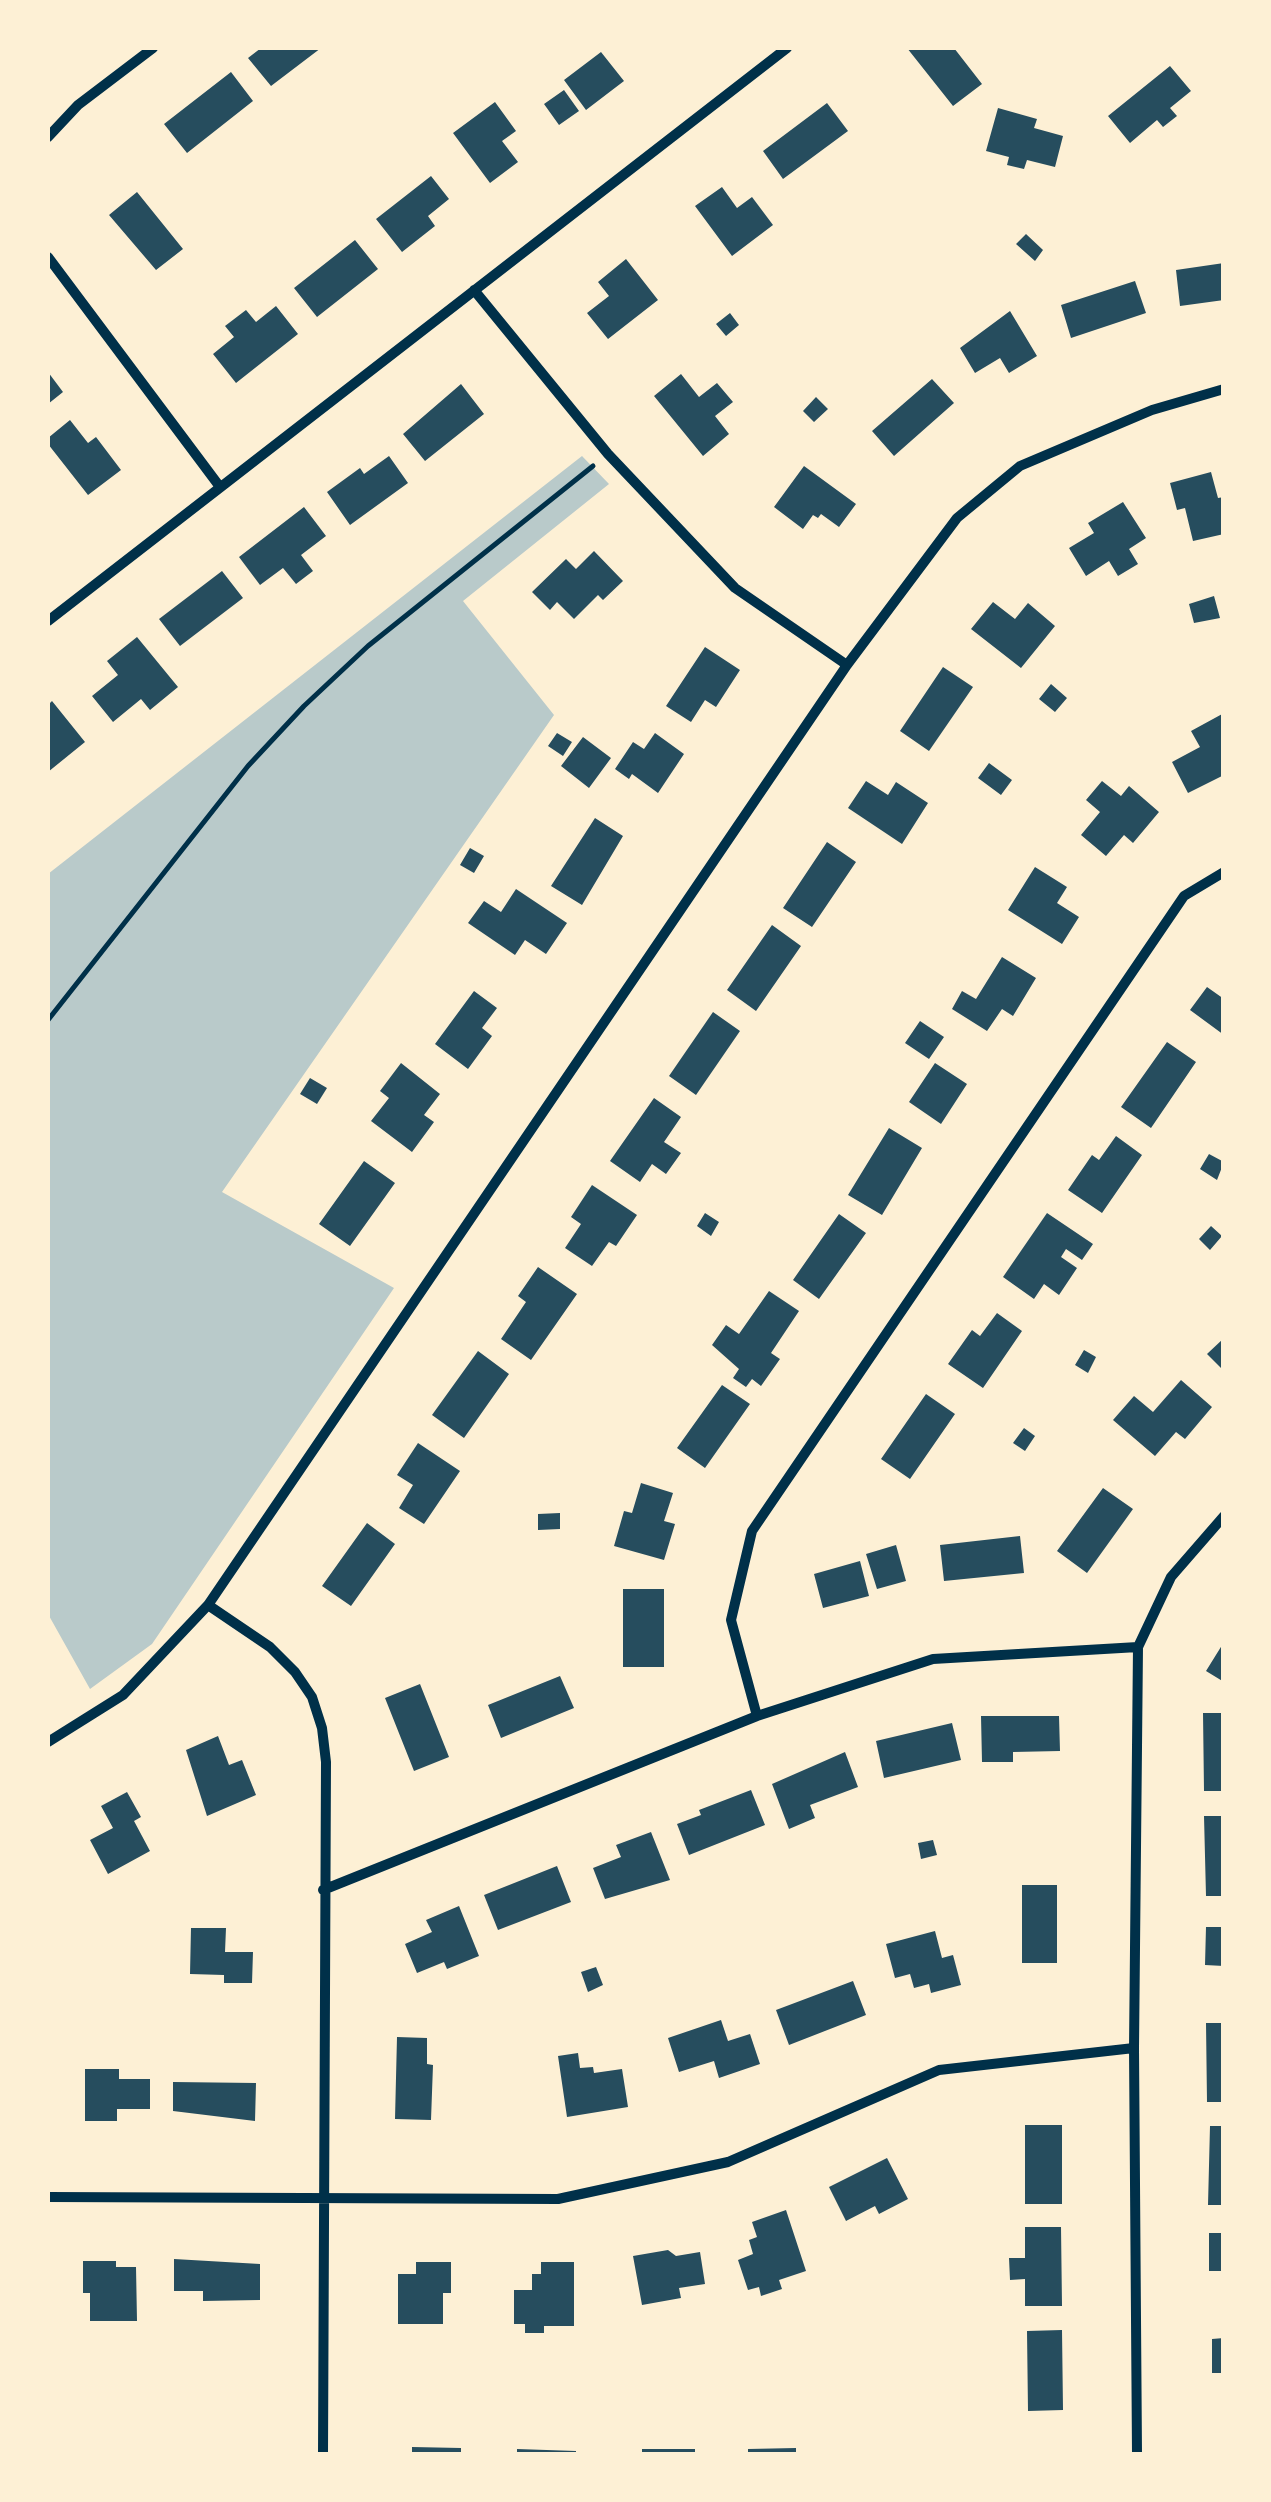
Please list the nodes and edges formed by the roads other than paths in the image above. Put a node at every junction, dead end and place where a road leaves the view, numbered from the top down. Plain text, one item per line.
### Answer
1 (152, 48) edge
2 (786, 48) edge
3 (48, 137) edge
4 (48, 257) edge
5 (474, 290) junction
6 (1224, 389) edge
7 (220, 488) junction
8 (48, 621) edge
9 (847, 666) junction
10 (1224, 872) edge
11 (1224, 1516) edge
12 (208, 1606) junction
13 (1138, 1647) junction
14 (757, 1716) junction
15 (48, 1742) edge
16 (323, 1890) junction
17 (1134, 2048) junction
18 (48, 2197) edge
19 (323, 2197) junction
20 (323, 2454) edge
21 (1137, 2454) edge

1 - 3 street
2 - 5 street
4 - 7 street
5 - 7 street
5 - 9 street
6 - 9 street
7 - 8 street
9 - 12 street
10 - 14 street
11 - 13 street
12 - 15 street
12 - 16 street
13 - 14 street
13 - 17 street
14 - 16 street
16 - 19 street
17 - 19 street
17 - 21 street
18 - 19 street
19 - 20 street

